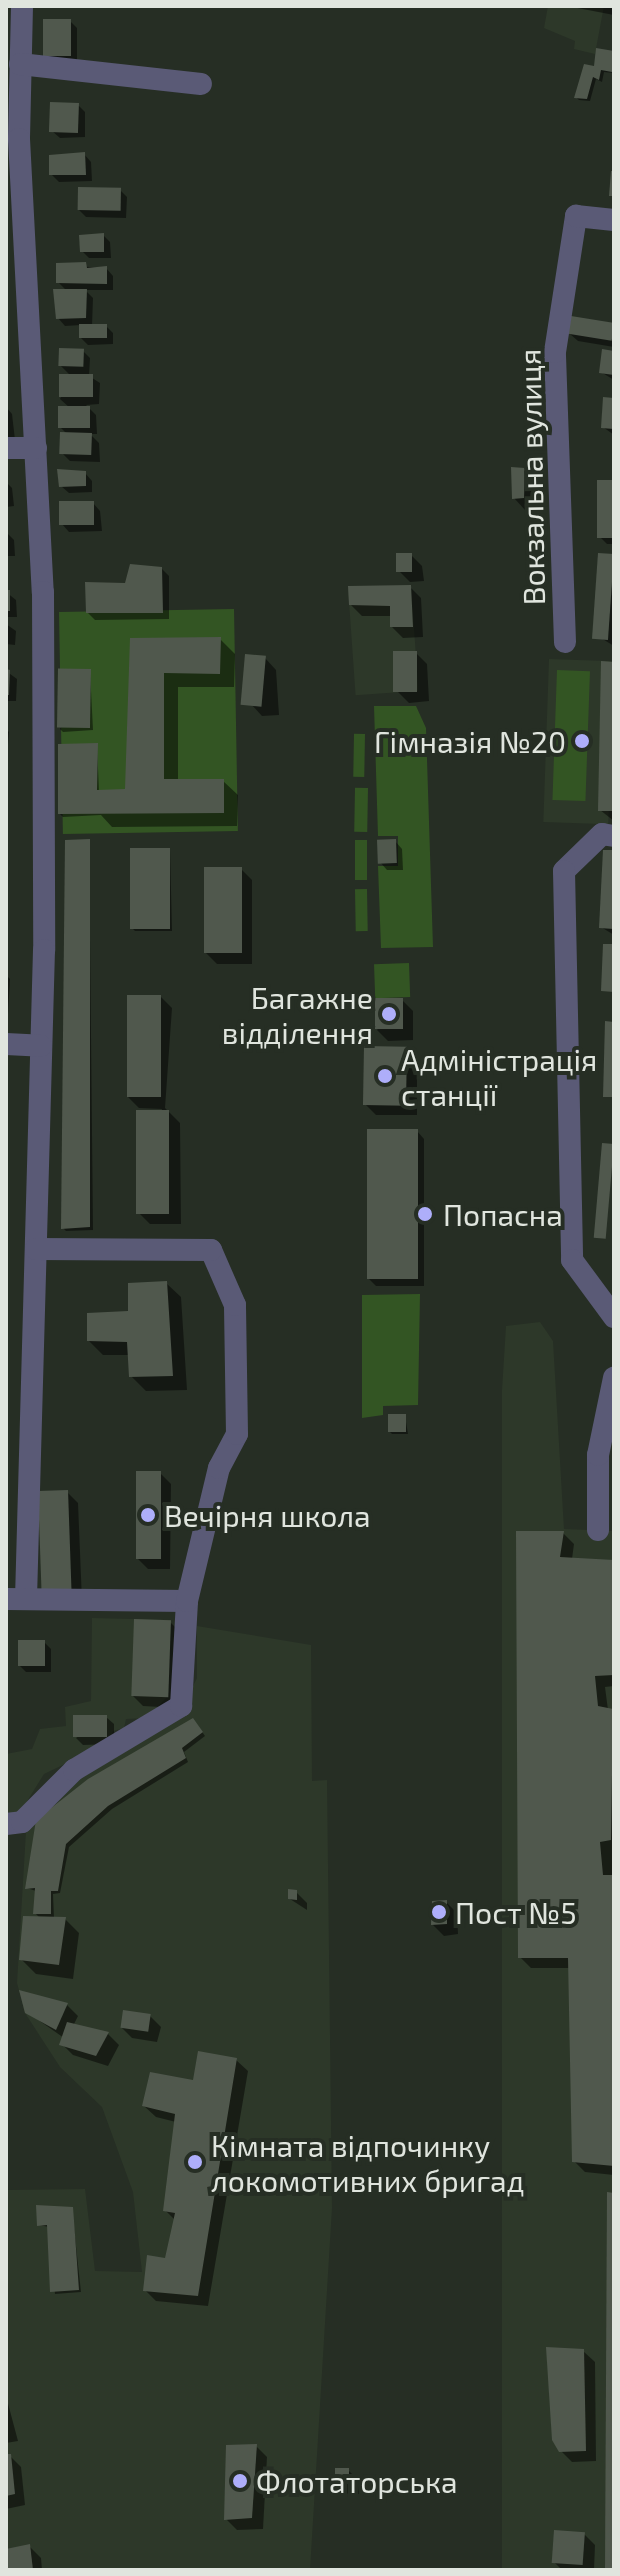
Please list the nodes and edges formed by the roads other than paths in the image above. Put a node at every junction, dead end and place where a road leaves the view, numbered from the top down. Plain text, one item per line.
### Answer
1 (22, 6) edge
2 (14, 32) edge
3 (20, 64) junction
4 (201, 84) dead end
5 (614, 220) edge
6 (6, 448) edge
7 (36, 448) junction
8 (565, 642) dead end
9 (614, 836) edge
10 (6, 1044) edge
11 (41, 1046) junction
12 (36, 1249) junction
13 (614, 1317) edge
14 (614, 1378) edge
15 (598, 1530) dead end
16 (16, 1598) edge
17 (187, 1601) junction
18 (14, 1823) edge

1 - 2 street
2 - 3 street
3 - 4 street
3 - 7 street
5 - 8 street, Вокзальна вулиця
6 - 7 street
7 - 11 street
9 - 13 street
10 - 11 street
11 - 12 street
12 - 16 street
12 - 17 street
14 - 15 street
16 - 17 street
17 - 18 street

